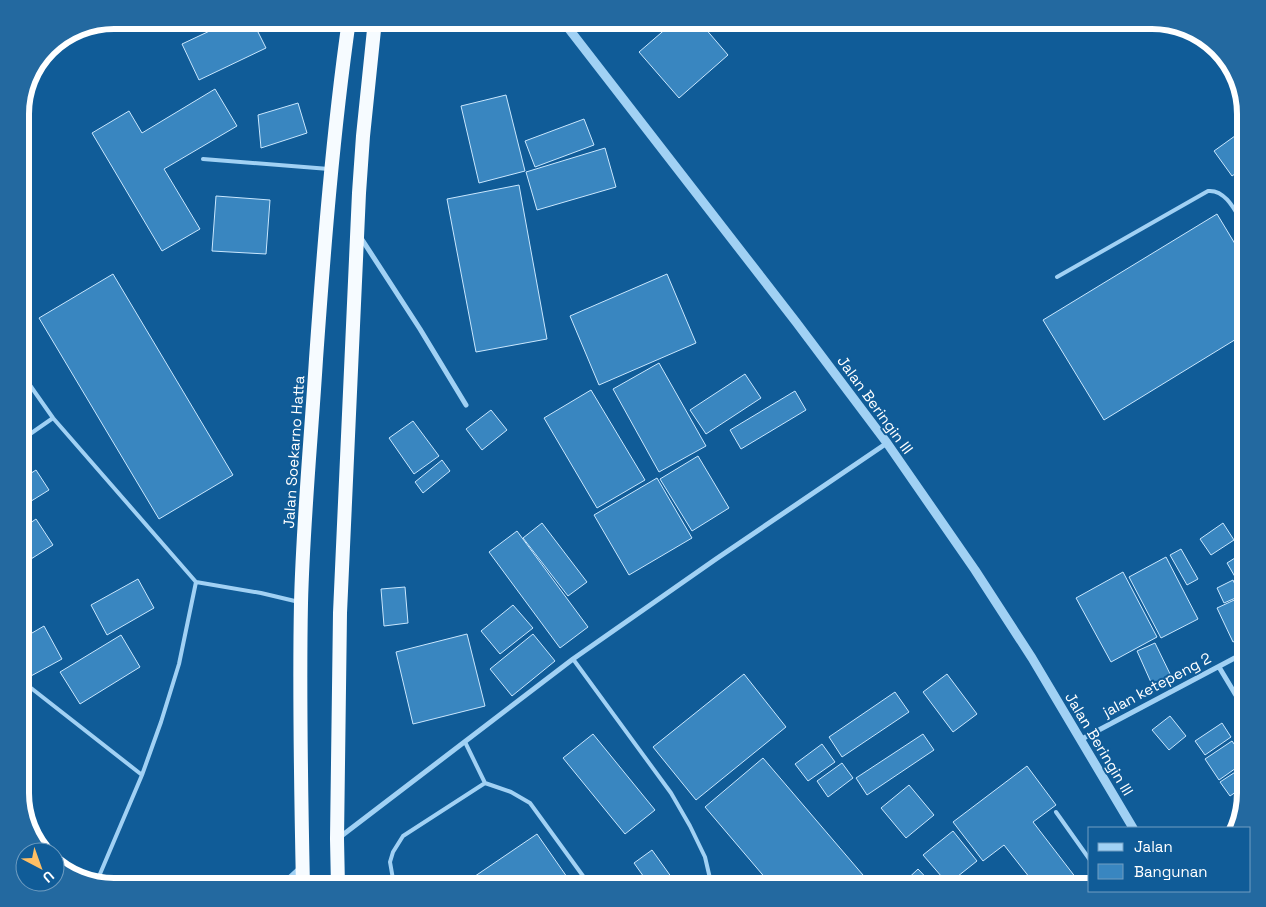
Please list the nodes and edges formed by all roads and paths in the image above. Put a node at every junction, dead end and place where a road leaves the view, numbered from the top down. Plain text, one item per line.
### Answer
1 (348, 29) edge
2 (374, 29) edge
3 (569, 29) edge
4 (203, 159) dead end
5 (331, 169) junction
6 (1237, 215) edge
7 (358, 234) junction
8 (1057, 277) dead end
9 (29, 384) edge
10 (466, 405) dead end
11 (53, 418) junction
12 (29, 435) edge
13 (887, 443) junction
14 (196, 582) junction
15 (301, 602) junction
16 (1237, 657) edge
17 (573, 659) junction
18 (1219, 667) junction
19 (31, 688) dead end
20 (1237, 697) edge
21 (1080, 740) junction
22 (465, 742) junction
23 (142, 775) junction
24 (484, 783) junction
25 (1056, 812) dead end
26 (1131, 827) edge
27 (337, 839) junction
28 (1088, 857) edge
29 (302, 866) junction
30 (99, 877) edge
31 (289, 878) edge
32 (303, 878) edge
33 (338, 878) edge
34 (393, 878) edge
35 (584, 878) edge
36 (710, 878) edge

1 - 5 highway, Jalan Soekarno Hatta
2 - 7 highway
3 - 13 street, Jalan Beringin III
4 - 5 lane
5 - 15 highway, Jalan Soekarno Hatta
6 - 8 lane
7 - 10 street
7 - 27 highway
9 - 11 lane
11 - 12 lane
11 - 14 lane
13 - 17 street
13 - 21 street, Jalan Beringin III
14 - 15 lane
14 - 23 lane
15 - 29 highway, Jalan Soekarno Hatta
16 - 18 street, jalan ketepeng 2
17 - 22 street
17 - 36 lane
18 - 20 street
18 - 21 street, jalan ketepeng 2
19 - 23 lane
21 - 26 street, Jalan Beringin III
22 - 24 lane
22 - 27 street
23 - 30 lane
24 - 34 lane
24 - 35 lane
25 - 28 lane
27 - 33 highway
29 - 31 street
29 - 32 highway, Jalan Soekarno Hatta

